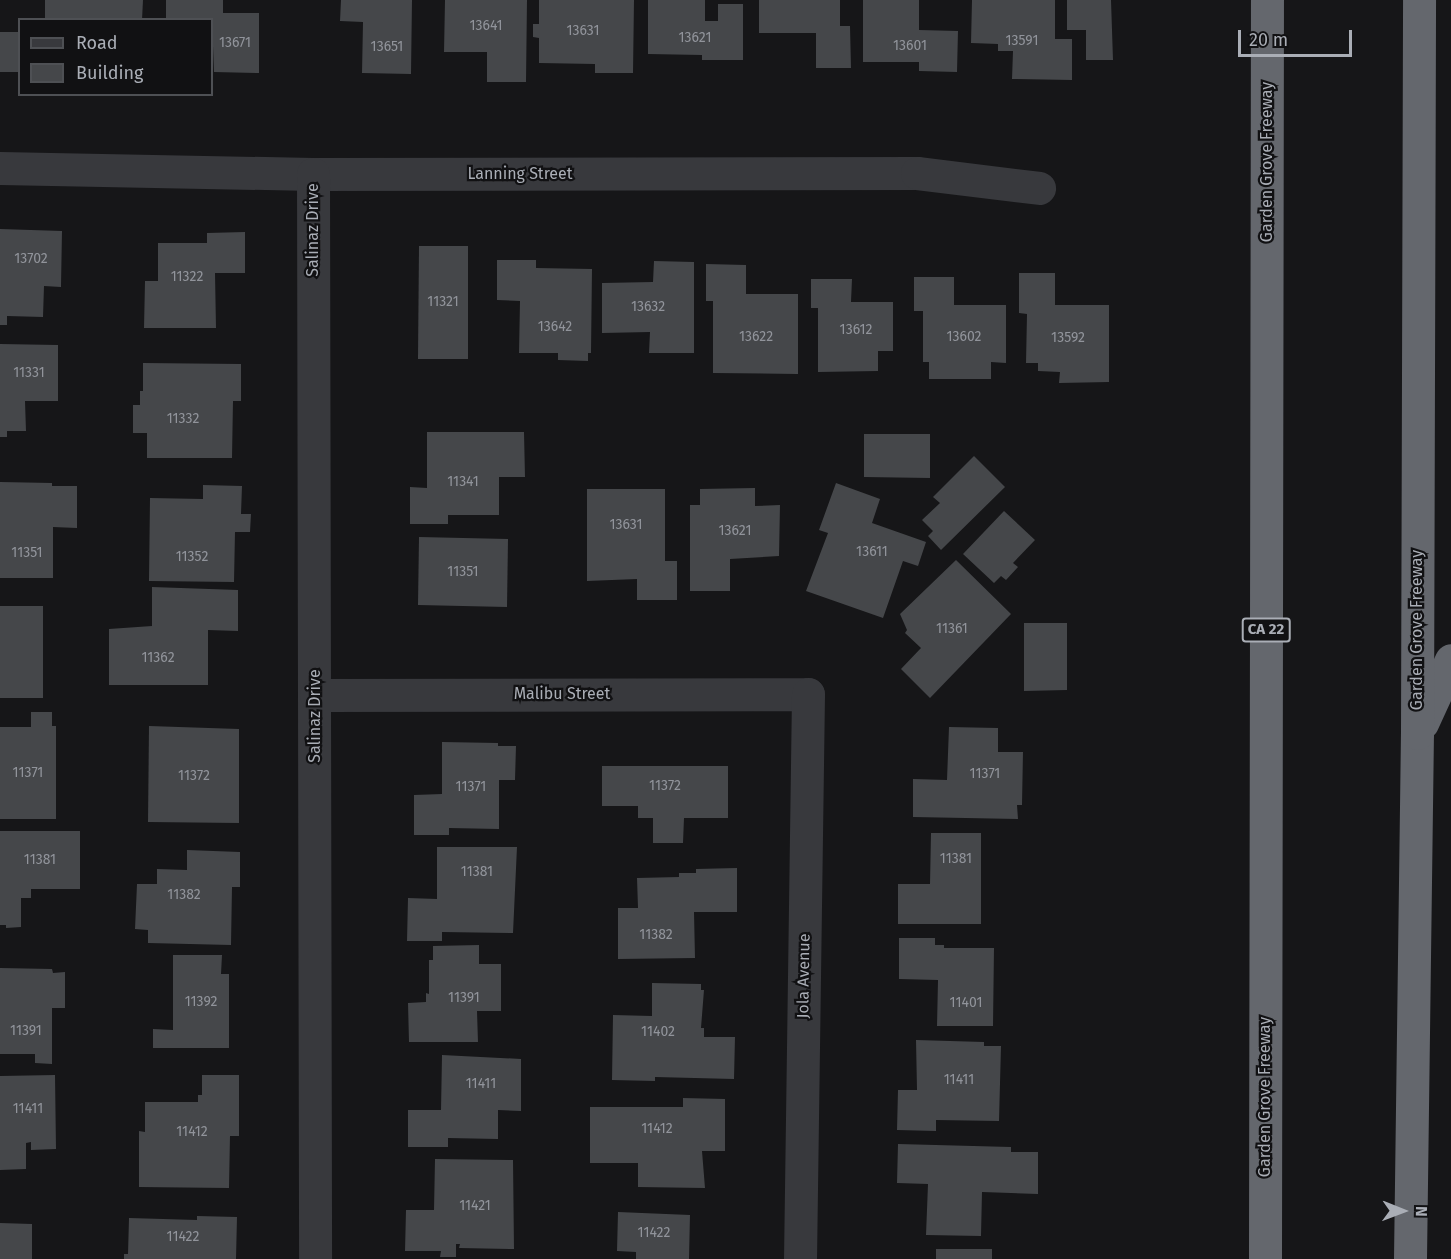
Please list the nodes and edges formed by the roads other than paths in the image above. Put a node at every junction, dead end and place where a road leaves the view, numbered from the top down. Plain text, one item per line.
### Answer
1 (1267, 0) edge
2 (1419, 0) edge
3 (0, 168) edge
4 (313, 174) junction
5 (1039, 188) dead end
6 (1451, 660) edge
7 (808, 694) joint
8 (315, 695) junction
9 (1417, 733) junction
10 (315, 1259) edge
11 (800, 1259) edge
12 (1265, 1259) edge
13 (1410, 1259) edge

1 - 12 highway, Garden Grove Freeway / CA 22
2 - 9 highway, Garden Grove Freeway
3 - 4 street, Lanning Street
4 - 5 street, Lanning Street
4 - 8 street, Salinaz Drive
6 - 9 highway
7 - 8 street, Malibu Street
7 - 11 street, Jola Avenue
8 - 10 street, Salinaz Drive
9 - 13 highway, Garden Grove Freeway

